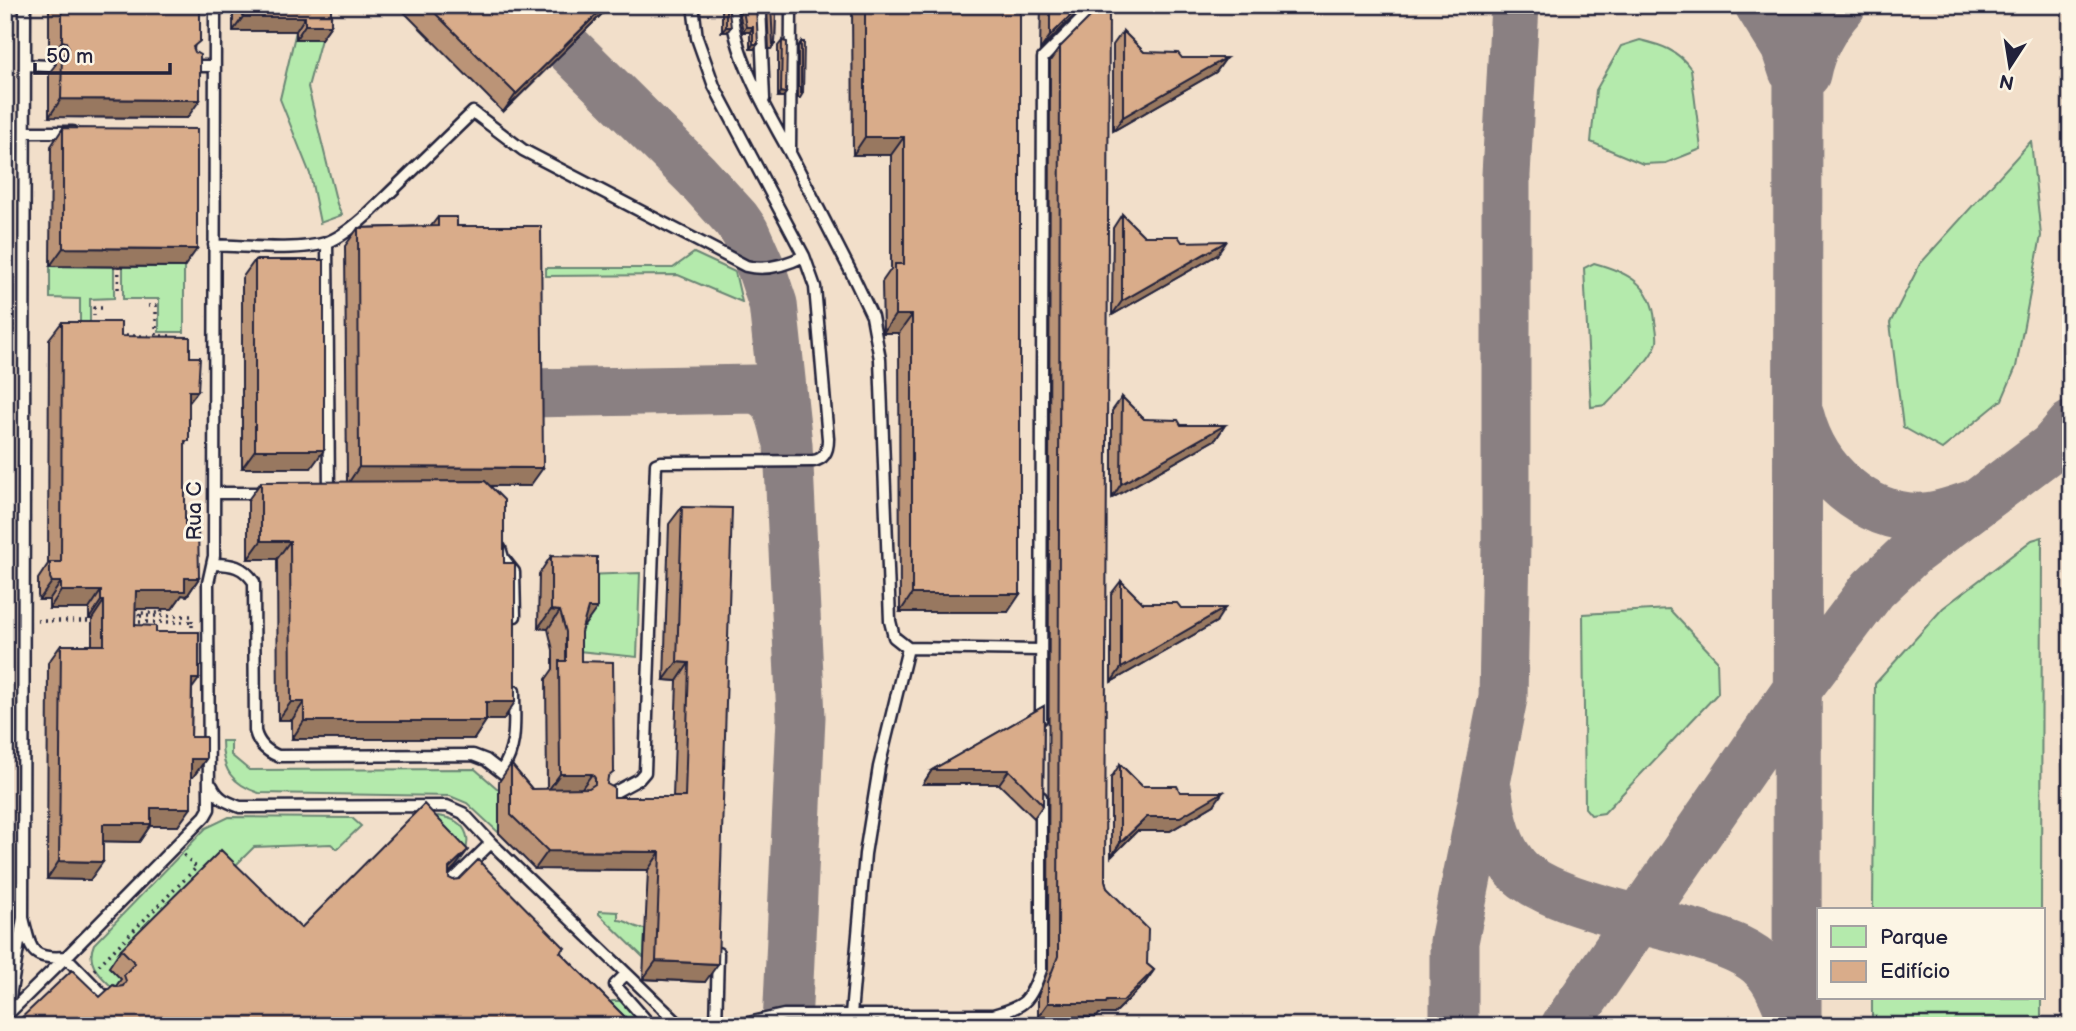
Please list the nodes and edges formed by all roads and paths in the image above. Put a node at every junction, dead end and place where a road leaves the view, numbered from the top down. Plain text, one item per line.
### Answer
1 (25, 5) edge
2 (215, 5) edge
3 (693, 5) edge
4 (732, 5) edge
5 (760, 5) edge
6 (791, 5) edge
7 (1096, 5) edge
8 (25, 65) junction
9 (49, 66) dead end
10 (188, 66) edge
11 (215, 66) junction
12 (765, 107) junction
13 (25, 132) junction
14 (90, 132) edge
15 (790, 153) junction
16 (327, 242) junction
17 (214, 245) junction
18 (804, 256) junction
19 (119, 267) edge
20 (118, 289) dead end
21 (148, 306) dead end
22 (105, 308) dead end
23 (94, 332) edge
24 (110, 336) edge
25 (156, 336) junction
26 (170, 336) edge
27 (214, 493) junction
28 (278, 493) edge
29 (316, 493) edge
30 (329, 493) junction
31 (342, 493) edge
32 (501, 538) edge
33 (214, 564) junction
34 (161, 609) edge
35 (139, 616) junction
36 (23, 621) junction
37 (101, 621) edge
38 (515, 621) edge
39 (192, 622) junction
40 (208, 633) junction
41 (908, 648) junction
42 (1041, 650) junction
43 (514, 686) edge
44 (1041, 733) edge
45 (500, 771) junction
46 (511, 780) edge
47 (210, 783) junction
48 (1041, 789) edge
49 (601, 799) edge
50 (240, 807) junction
51 (205, 816) junction
52 (491, 843) junction
53 (175, 847) junction
54 (197, 868) junction
55 (202, 874) edge
56 (442, 891) edge
57 (23, 918) junction
58 (718, 943) edge
59 (66, 957) junction
60 (626, 974) junction
61 (86, 978) junction
62 (106, 998) edge
63 (6, 1016) edge
64 (850, 1021) edge
65 (651, 1026) edge
66 (681, 1026) edge
67 (716, 1026) edge
68 (735, 1026) edge

1 - 8 lane
2 - 11 lane, Rua C
3 - 18 lane
4 - 12 lane
5 - 12 lane
6 - 15 lane
7 - 42 lane
8 - 9 lane
8 - 13 lane
10 - 11 lane
11 - 17 lane, Rua C
12 - 15 lane
13 - 14 lane
13 - 36 lane
15 - 41 lane
16 - 17 lane
16 - 18 lane
16 - 30 lane
17 - 27 lane, Rua C
18 - 49 lane
19 - 20 path
21 - 25 path
22 - 23 path
24 - 25 path
25 - 26 path
27 - 28 lane
27 - 33 lane, Rua C
29 - 30 lane
30 - 31 lane
32 - 38 lane
33 - 40 lane, Rua C
33 - 45 lane
34 - 35 path
35 - 39 path
35 - 39 path
36 - 37 path
36 - 57 lane
39 - 40 path
40 - 47 lane, Rua C
41 - 42 lane
41 - 64 lane
42 - 44 lane
43 - 45 lane
45 - 46 lane
47 - 50 lane
47 - 51 lane, Rua C
48 - 64 lane
50 - 51 lane
50 - 52 lane
51 - 53 lane
52 - 56 lane
52 - 60 lane
53 - 54 path
53 - 59 lane
54 - 55 path
54 - 61 path
57 - 59 lane
57 - 63 lane
58 - 67 lane
59 - 61 lane
59 - 63 lane
60 - 65 lane
60 - 66 lane
61 - 62 lane
64 - 68 lane

